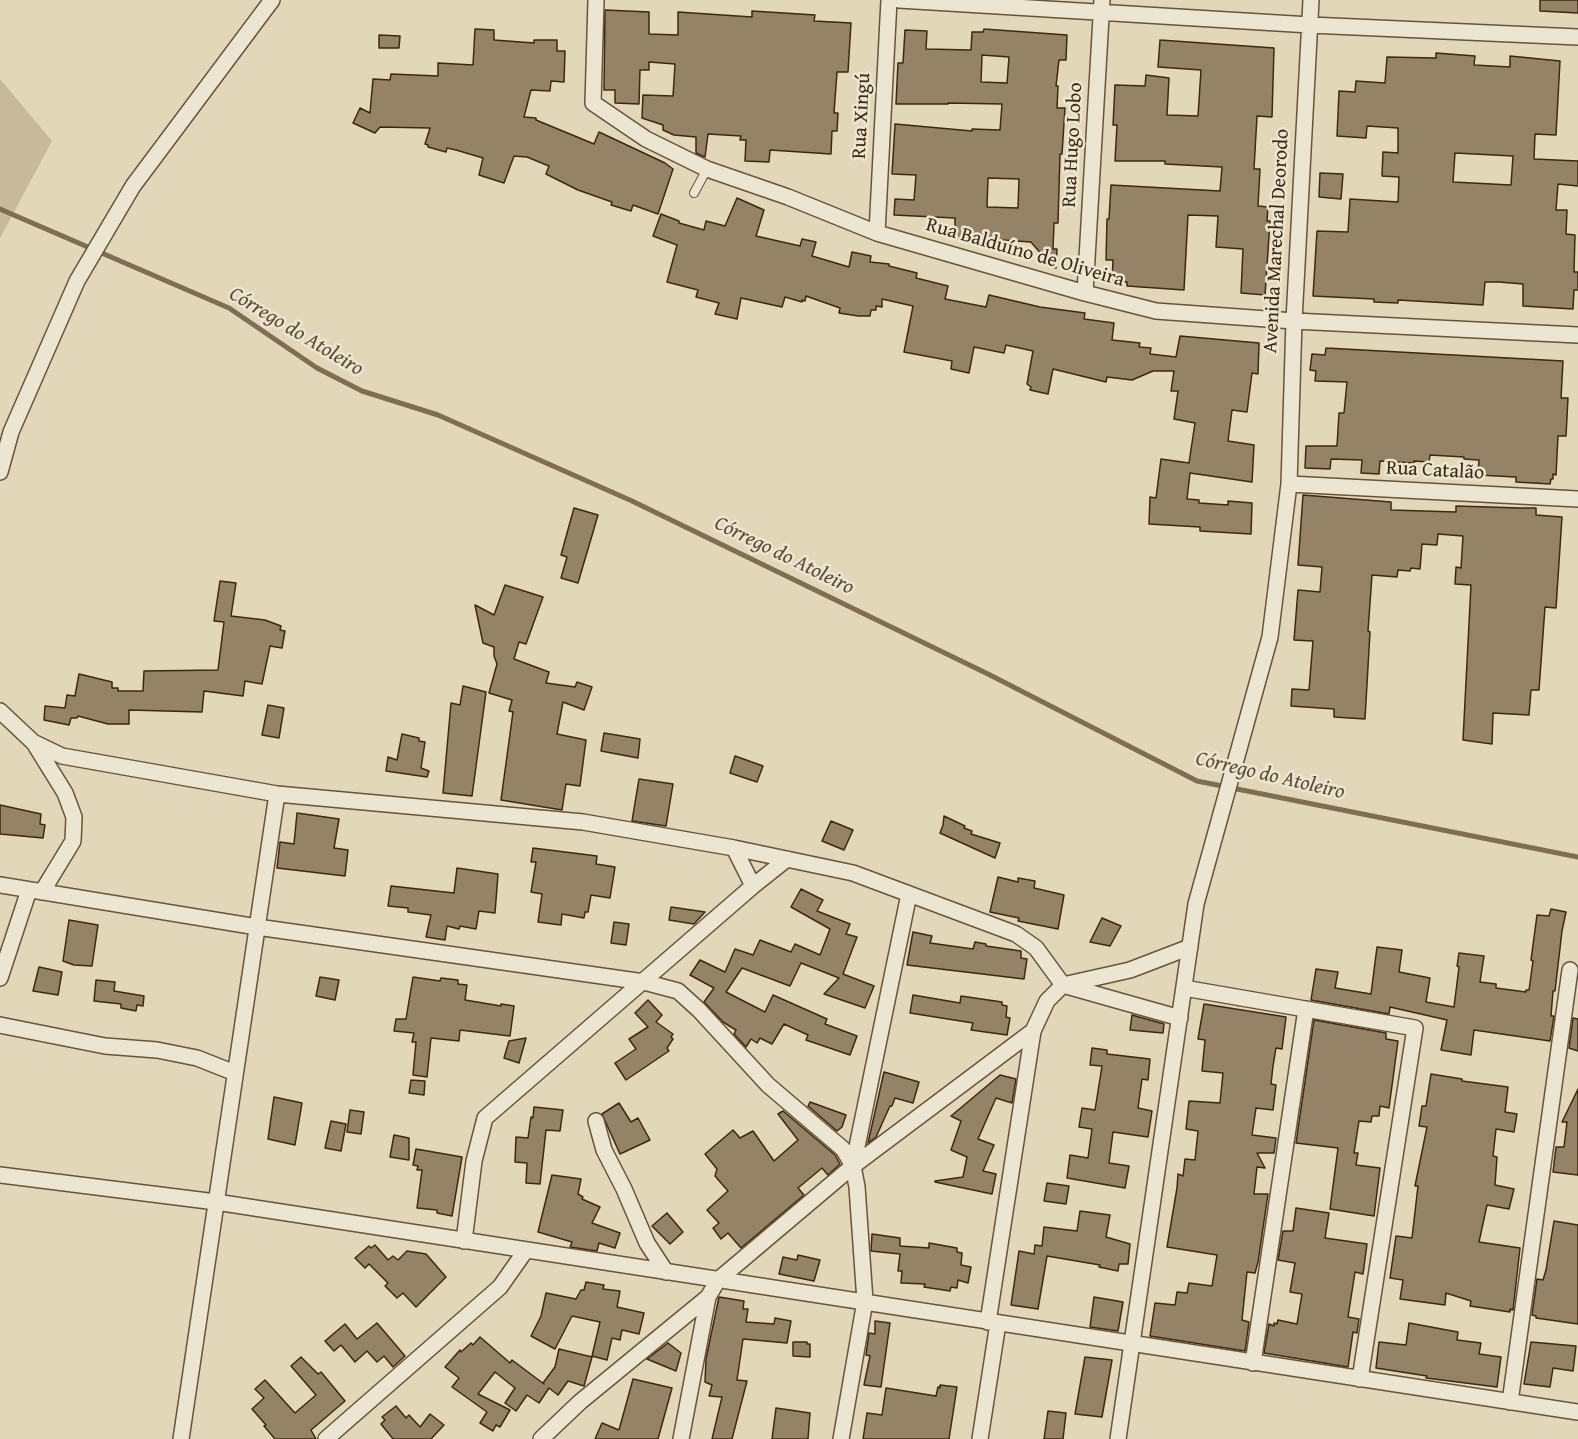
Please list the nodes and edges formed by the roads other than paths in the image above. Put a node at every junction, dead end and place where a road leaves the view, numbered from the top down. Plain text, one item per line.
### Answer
1 (272, 0) edge
2 (596, 0) edge
3 (889, 0) edge
4 (899, 0) edge
5 (1311, 0) edge
6 (1102, 6) edge
7 (1310, 25) junction
8 (1578, 37) edge
9 (707, 169) junction
10 (694, 193) dead end
11 (877, 233) junction
12 (1085, 293) junction
13 (1294, 321) junction
14 (1578, 334) edge
15 (0, 472) edge
16 (1289, 483) junction
17 (1578, 500) edge
18 (0, 711) edge
19 (33, 742) junction
20 (276, 794) junction
21 (734, 848) junction
22 (787, 859) junction
23 (0, 885) edge
24 (753, 886) junction
25 (36, 891) junction
26 (909, 894) junction
27 (257, 927) junction
28 (1190, 947) junction
29 (1570, 970) dead end
30 (0, 978) edge
31 (644, 982) junction
32 (1063, 985) junction
33 (1184, 988) junction
34 (1306, 1009) junction
35 (1180, 1018) junction
36 (0, 1025) edge
37 (1033, 1031) junction
38 (235, 1073) junction
39 (596, 1121) dead end
40 (853, 1166) junction
41 (0, 1175) edge
42 (216, 1202) junction
43 (464, 1241) junction
44 (526, 1250) junction
45 (666, 1272) junction
46 (718, 1280) junction
47 (708, 1297) junction
48 (865, 1301) junction
49 (993, 1322) junction
50 (1132, 1344) junction
51 (1252, 1363) junction
52 (1360, 1379) junction
53 (1510, 1402) junction
54 (1578, 1412) edge
55 (181, 1439) edge
56 (326, 1439) edge
57 (541, 1439) edge
58 (681, 1439) edge
59 (841, 1439) edge
60 (980, 1439) edge
61 (1118, 1439) edge

1 - 15 street
2 - 9 street, Rua Balduíno de Oliveira
3 - 11 street, Rua Xingú
4 - 6 street
5 - 7 street, Avenida Marechal Deorodo
6 - 7 street
6 - 12 street, Rua Hugo Lobo
7 - 8 street
7 - 13 street, Avenida Marechal Deorodo
9 - 10 lane
9 - 11 street, Rua Balduíno de Oliveira
11 - 12 street, Rua Balduíno de Oliveira
12 - 13 street, Rua Balduíno de Oliveira
13 - 14 street, Rua Balduíno de Oliveira
13 - 16 street, Avenida Marechal Deorodo
16 - 17 street, Rua Catalão
16 - 28 street, Avenida Marechal Deorodo
18 - 19 street
19 - 20 street
19 - 25 street
20 - 21 street
20 - 27 street
21 - 22 street
21 - 24 street
22 - 24 street
22 - 26 street
23 - 25 street
24 - 31 street
25 - 27 street
25 - 30 street
26 - 32 street
26 - 40 street
27 - 31 street
27 - 38 street
28 - 32 street
28 - 33 street, Avenida Marechal Deorodo
29 - 53 street
31 - 40 street
31 - 43 street
32 - 35 street
32 - 37 street
33 - 34 street
33 - 35 street, Avenida Marechal Deorodo
34 - 51 street
34 - 52 street
35 - 50 street, Avenida Marechal Deorodo
36 - 38 street
37 - 40 street
37 - 49 street
38 - 42 street
39 - 45 street
40 - 46 street
40 - 48 street
41 - 42 street
42 - 43 street
42 - 55 street
43 - 44 street
44 - 45 street
44 - 56 street
45 - 46 street
46 - 47 street
46 - 48 street
47 - 57 street
47 - 58 street
48 - 49 street
48 - 59 street
49 - 50 street
49 - 60 street
50 - 51 street
50 - 61 street, Avenida Marechal Deorodo
51 - 52 street
52 - 53 street
53 - 54 street

